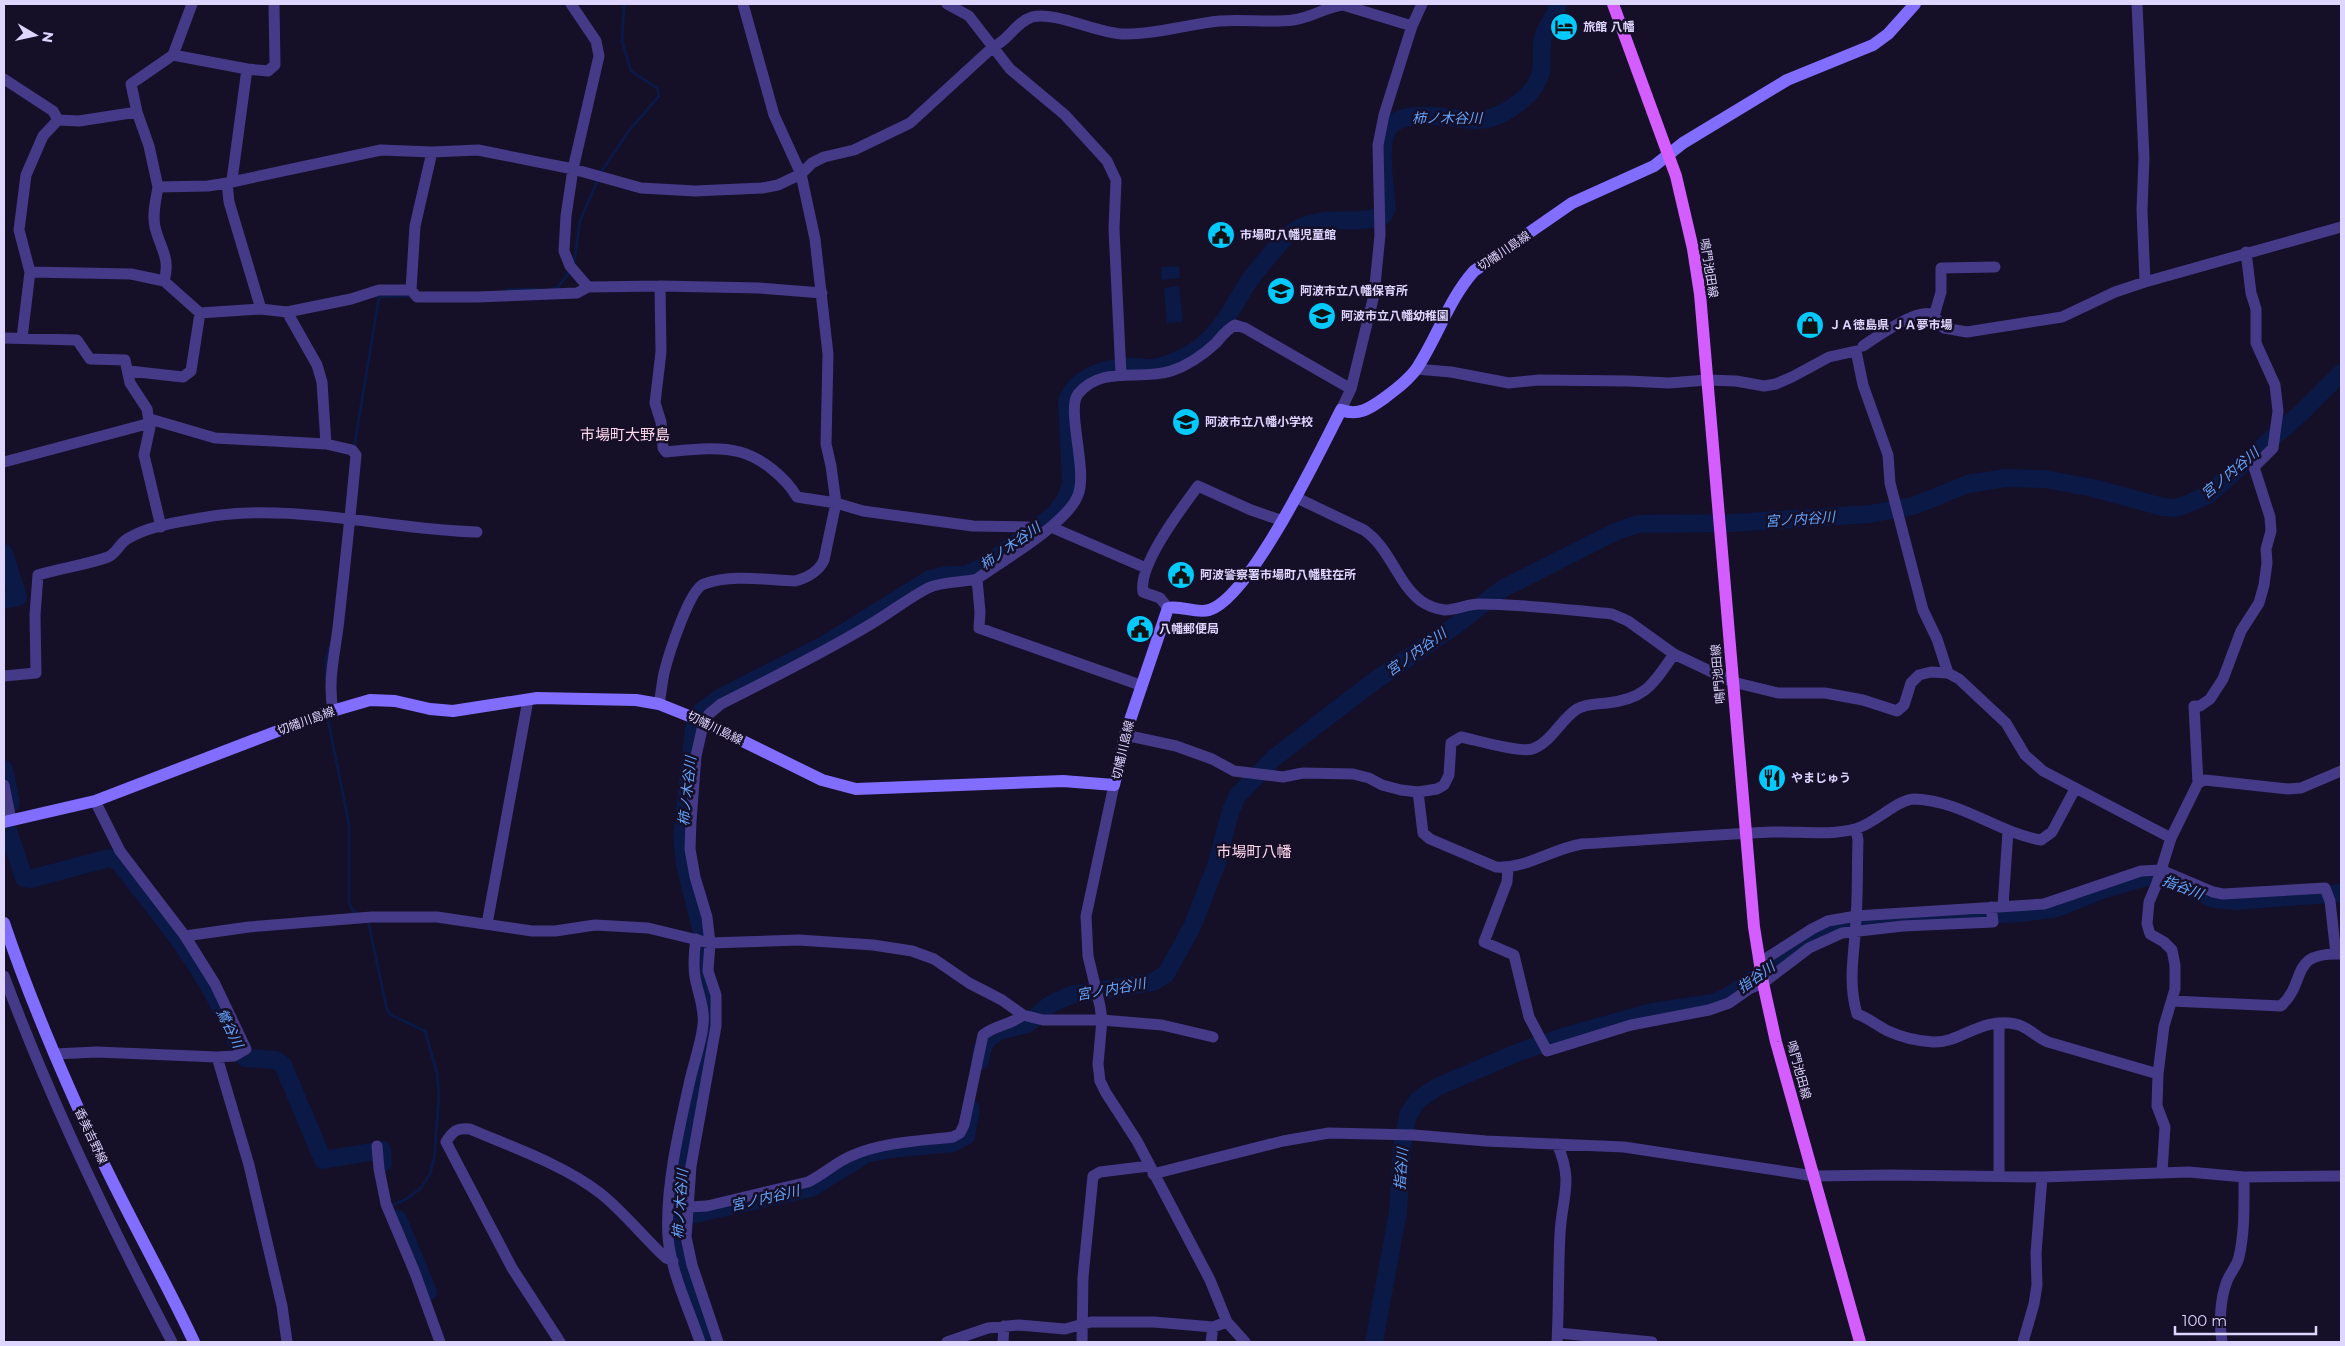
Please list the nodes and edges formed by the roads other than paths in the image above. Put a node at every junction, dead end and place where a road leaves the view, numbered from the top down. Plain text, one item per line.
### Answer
1 (192, 4) edge
2 (274, 4) edge
3 (570, 4) edge
4 (743, 4) edge
5 (947, 4) edge
6 (1422, 4) edge
7 (1613, 4) edge
8 (1915, 4) edge
9 (2137, 4) edge
10 (1412, 26) junction
11 (993, 47) junction
12 (173, 55) junction
13 (247, 69) junction
14 (4, 79) edge
15 (138, 112) junction
16 (58, 120) junction
17 (432, 152) junction
18 (1668, 155) junction
19 (573, 169) junction
20 (801, 174) junction
21 (229, 181) junction
22 (158, 187) junction
23 (2341, 227) edge
24 (2246, 252) junction
25 (1995, 267) dead end
26 (30, 272) junction
27 (164, 281) junction
28 (2145, 282) junction
29 (660, 286) junction
30 (588, 288) junction
31 (414, 293) junction
32 (822, 293) junction
33 (261, 309) junction
34 (287, 312) junction
35 (200, 313) junction
36 (1934, 316) junction
37 (4, 338) edge
38 (22, 338) junction
39 (1863, 346) dead end
40 (1416, 369) junction
41 (129, 371) junction
42 (1121, 374) junction
43 (1707, 380) junction
44 (1351, 389) junction
45 (1341, 410) junction
46 (150, 423) junction
47 (326, 444) junction
48 (4, 462) edge
49 (1295, 497) junction
50 (836, 503) junction
51 (347, 520) junction
52 (1283, 521) junction
53 (161, 527) junction
54 (1051, 527) junction
55 (1036, 531) junction
56 (477, 532) dead end
57 (1146, 568) junction
58 (976, 579) junction
59 (1168, 608) junction
60 (1674, 654) junction
61 (1948, 673) junction
62 (4, 676) edge
63 (1733, 682) junction
64 (1140, 685) junction
65 (528, 700) junction
66 (659, 704) junction
67 (329, 711) junction
68 (700, 720) junction
69 (1125, 736) junction
70 (2341, 771) edge
71 (2198, 783) junction
72 (4, 785) edge
73 (1114, 786) junction
74 (2075, 789) junction
75 (1418, 792) junction
76 (95, 801) junction
77 (8, 821) edge
78 (1856, 829) junction
79 (2008, 831) junction
80 (1746, 833) junction
81 (2171, 838) junction
82 (1508, 868) junction
83 (2160, 875) junction
84 (1995, 911) junction
85 (4, 923) edge
86 (487, 924) junction
87 (1856, 924) junction
88 (185, 936) junction
89 (703, 941) junction
90 (2339, 954) edge
91 (1761, 973) junction
92 (4, 976) edge
93 (2172, 1001) junction
94 (1026, 1016) junction
95 (1102, 1020) junction
96 (1999, 1023) junction
97 (1213, 1037) dead end
98 (54, 1054) junction
99 (217, 1058) junction
100 (2158, 1074) junction
101 (1557, 1144) junction
102 (377, 1150) dead end
103 (1151, 1170) junction
104 (2162, 1172) junction
105 (1814, 1176) junction
106 (1999, 1176) junction
107 (2341, 1176) edge
108 (2042, 1177) junction
109 (2244, 1177) junction
110 (682, 1203) junction
111 (673, 1261) junction
112 (1227, 1322) junction
113 (1004, 1326) junction
114 (1081, 1326) junction
115 (1213, 1327) junction
116 (1557, 1338) edge
117 (172, 1342) edge
118 (194, 1342) edge
119 (287, 1342) edge
120 (440, 1342) edge
121 (560, 1342) edge
122 (700, 1342) edge
123 (718, 1342) edge
124 (947, 1342) edge
125 (1003, 1342) edge
126 (1082, 1342) edge
127 (1211, 1342) edge
128 (1245, 1342) edge
129 (1652, 1342) edge
130 (1860, 1342) edge
131 (2023, 1342) edge
132 (2222, 1342) edge

1 - 12 street
2 - 13 street
3 - 19 street
4 - 20 street
5 - 11 street
6 - 10 street
7 - 18 main road, 鳴門池田線
8 - 18 main road, 切幡川島線
9 - 28 street
10 - 11 street
10 - 44 street
11 - 20 street
11 - 42 street
12 - 13 street
12 - 15 street
13 - 21 street
14 - 16 street
15 - 16 street
15 - 22 street
16 - 26 street
17 - 19 street
17 - 21 street
17 - 31 street
18 - 40 main road, 切幡川島線
18 - 43 main road, 鳴門池田線
19 - 20 street
19 - 30 street
20 - 32 street
21 - 22 street
21 - 33 street
22 - 27 street
23 - 24 street
24 - 28 street
24 - 71 street
25 - 36 street
26 - 27 street
26 - 38 street
27 - 35 street
28 - 36 street
29 - 30 street
29 - 32 street
29 - 50 street
30 - 31 street
31 - 34 street
32 - 50 street
33 - 34 street
33 - 35 street
34 - 47 street
35 - 41 street
36 - 39 street
37 - 38 street
38 - 41 street
40 - 43 street
40 - 45 main road, 切幡川島線
41 - 46 street
42 - 44 street
42 - 54 street
43 - 61 street
43 - 63 main road, 鳴門池田線
44 - 45 street
45 - 49 main road
46 - 47 street
46 - 48 street
46 - 53 street
47 - 51 street
49 - 52 main road
49 - 60 street
50 - 55 street
50 - 66 street
51 - 53 street
51 - 56 street
51 - 67 street
52 - 57 street
52 - 59 main road
53 - 62 street
54 - 55 street
54 - 57 street
55 - 58 street
57 - 59 street
58 - 64 street
58 - 68 street
59 - 64 main road, 切幡川島線
60 - 63 street
60 - 75 street
61 - 63 street
61 - 74 street
63 - 80 main road, 鳴門池田線
64 - 69 main road, 切幡川島線
65 - 66 main road, 切幡川島線
65 - 67 main road, 切幡川島線
65 - 86 street
66 - 68 main road, 切幡川島線
67 - 76 main road, 切幡川島線
68 - 73 main road, 切幡川島線
68 - 89 street
69 - 73 main road, 切幡川島線
69 - 75 street
70 - 71 street
71 - 81 street
72 - 77 street
73 - 95 street
74 - 79 street
74 - 81 street
75 - 82 street
76 - 77 main road, 切幡川島線
76 - 88 street
78 - 79 street
78 - 80 street
78 - 87 street
79 - 84 street
80 - 82 street
80 - 91 main road, 鳴門池田線
81 - 83 street
82 - 91 street
83 - 84 street
83 - 90 street
83 - 93 street
84 - 87 street
85 - 98 main road, 香美吉野線
86 - 88 street
86 - 89 street
87 - 91 street
87 - 91 street
87 - 96 street
88 - 99 street
89 - 94 street
89 - 110 street
89 - 110 street
90 - 93 street
91 - 105 main road, 鳴門池田線
92 - 117 street
93 - 100 street
94 - 95 street
94 - 110 street
95 - 97 street
95 - 103 street
96 - 100 street
96 - 106 street
98 - 99 street
98 - 118 main road, 香美吉野線
99 - 119 street
100 - 104 street
101 - 103 street
101 - 105 street
101 - 116 street
102 - 120 street
103 - 112 street
103 - 114 street
104 - 108 street
104 - 109 street
105 - 106 street
105 - 130 main road, 鳴門池田線
106 - 108 street
107 - 109 street
108 - 131 street
109 - 132 street
110 - 111 street
110 - 123 street
111 - 121 street
111 - 122 street
112 - 115 street
112 - 128 street
113 - 114 street
113 - 124 street
113 - 125 street
114 - 115 street
114 - 126 street
115 - 127 street
116 - 129 street

